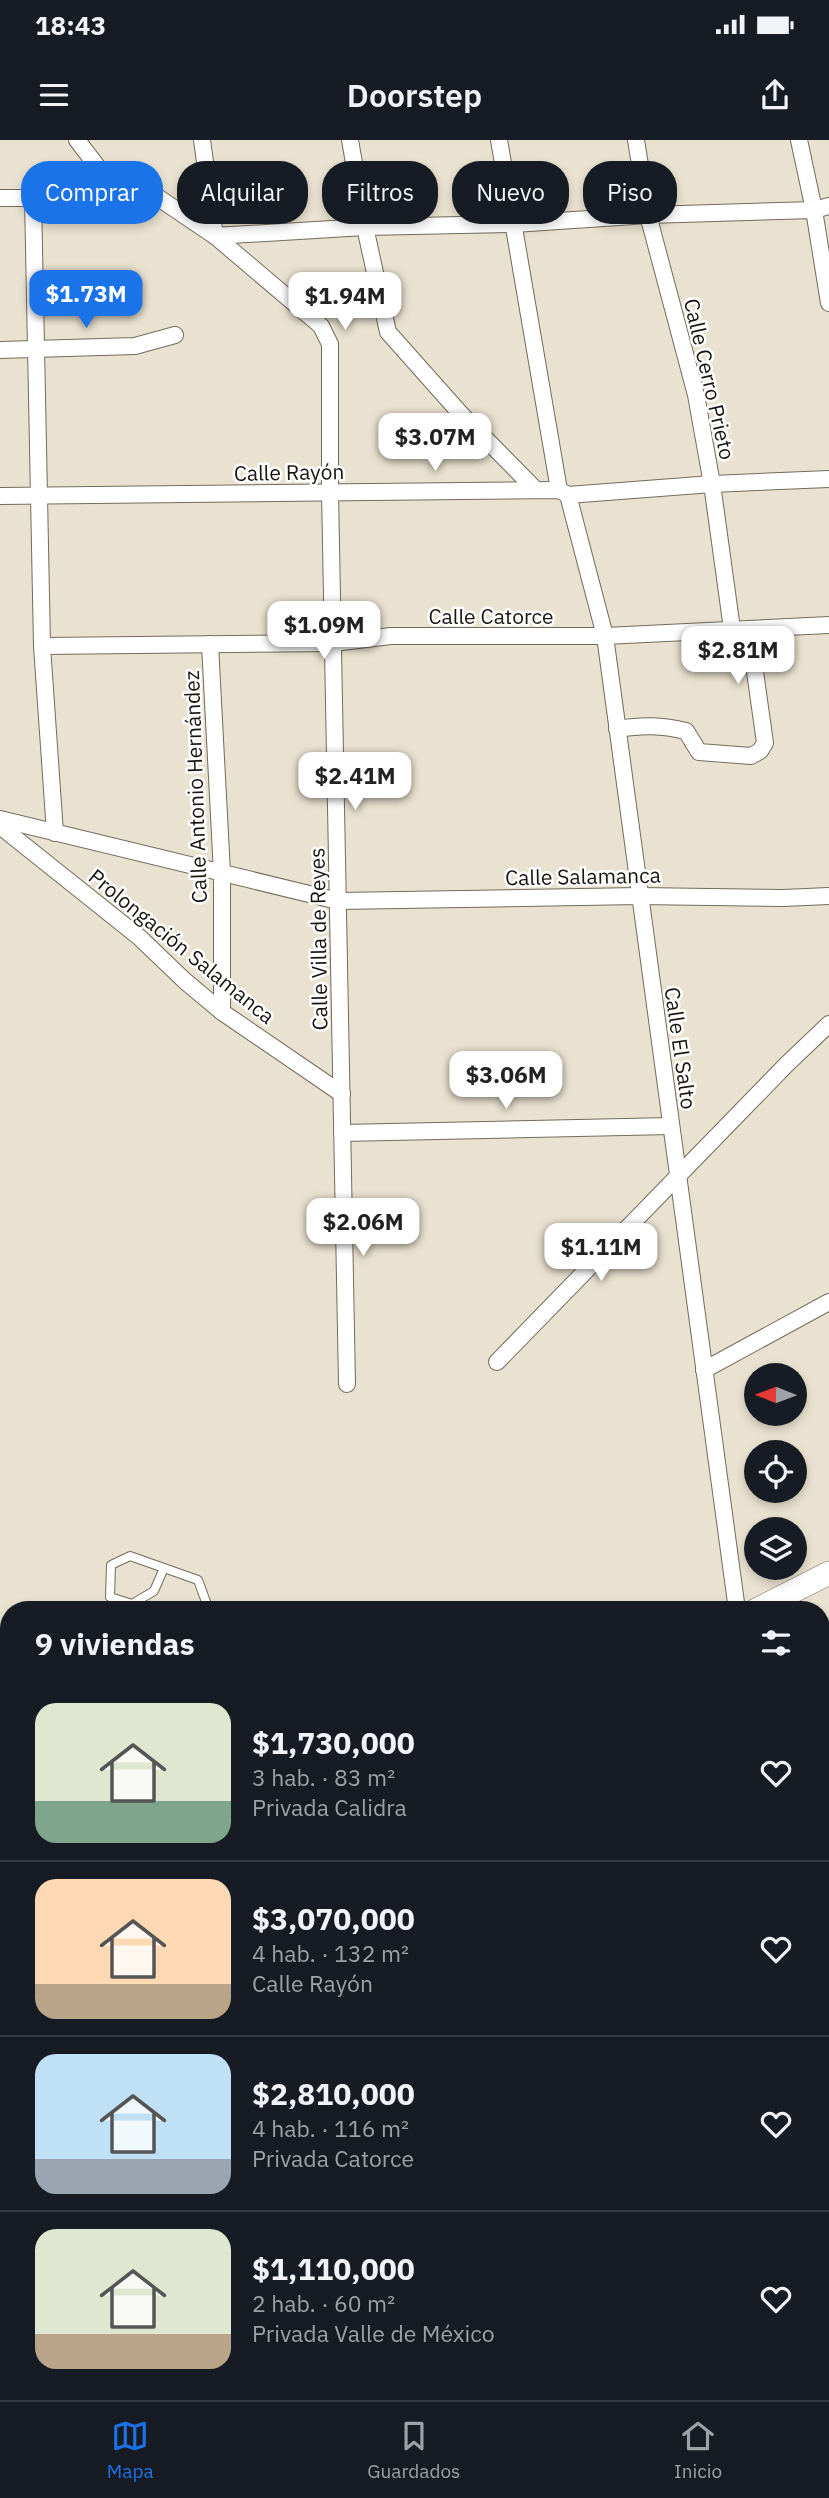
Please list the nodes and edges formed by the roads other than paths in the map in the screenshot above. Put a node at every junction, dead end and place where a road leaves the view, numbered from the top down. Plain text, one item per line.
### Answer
1 (77, 140) edge
2 (202, 140) edge
3 (350, 140) edge
4 (499, 140) edge
5 (636, 140) edge
6 (799, 140) edge
7 (93, 161) edge
8 (502, 161) edge
9 (639, 161) edge
10 (0, 198) edge
11 (21, 198) edge
12 (163, 201) edge
13 (822, 208) edge
14 (677, 214) edge
15 (34, 224) edge
16 (513, 224) joint
17 (650, 224) edge
18 (365, 227) junction
19 (215, 236) junction
20 (829, 303) edge
21 (175, 335) dead end
22 (0, 350) edge
23 (37, 350) junction
24 (829, 478) edge
25 (712, 484) junction
26 (536, 490) junction
27 (330, 492) junction
28 (564, 492) junction
29 (40, 495) junction
30 (0, 496) edge
31 (829, 625) edge
32 (732, 629) junction
33 (749, 629) junction
34 (605, 636) junction
35 (333, 643) junction
36 (210, 644) junction
37 (42, 646) junction
38 (617, 729) junction
39 (0, 819) edge
40 (0, 826) edge
41 (55, 833) junction
42 (222, 873) junction
43 (639, 896) junction
44 (829, 896) edge
45 (338, 901) junction
46 (222, 1012) junction
47 (829, 1024) edge
48 (342, 1094) junction
49 (671, 1126) junction
50 (342, 1133) junction
51 (677, 1177) junction
52 (829, 1302) edge
53 (497, 1362) dead end
54 (704, 1370) junction
55 (347, 1384) dead end
56 (164, 1567) junction
57 (829, 1573) edge
58 (123, 1601) edge
59 (137, 1601) edge
60 (206, 1601) edge
61 (736, 1601) edge
62 (774, 1601) edge

1 - 7 street
2 - 19 street
3 - 18 street
4 - 8 street, Calle El Salto
5 - 9 street, Calle Cerro Prieto
6 - 13 street
10 - 11 street
12 - 19 street, Calle Villa de Reyes
13 - 14 street
13 - 20 street
15 - 23 street
16 - 18 street
16 - 28 street, Calle El Salto
17 - 25 street, Calle Cerro Prieto
18 - 19 street
18 - 26 street
19 - 27 street, Calle Villa de Reyes
21 - 23 street
22 - 23 street
23 - 29 street
24 - 25 street, Calle Rayón
25 - 28 street, Calle Rayón
25 - 32 street, Calle Cerro Prieto
26 - 27 street, Calle Rayón
26 - 28 street, Calle Rayón
27 - 29 street, Calle Rayón
27 - 35 street, Calle Villa de Reyes
28 - 34 street, Calle El Salto
29 - 30 street, Calle Rayón
29 - 37 street
31 - 33 street, Calle Catorce
32 - 33 street, Calle Catorce
32 - 34 street, Calle Catorce
33 - 38 street
34 - 35 street, Calle Catorce
34 - 38 street, Calle El Salto
35 - 36 street, Calle Catorce
35 - 45 street, Calle Villa de Reyes
36 - 37 street, Calle Catorce
36 - 42 street, Calle Antonio Hernández
37 - 41 street
38 - 43 street, Calle El Salto
39 - 41 street, Calle Salamanca
40 - 46 street, Prolongación Salamanca
41 - 42 street, Calle Salamanca
42 - 45 street, Calle Salamanca
42 - 46 street, Calle Antonio Hernández
43 - 44 street, Calle Salamanca
43 - 45 street, Calle Salamanca
43 - 49 street, Calle El Salto
45 - 48 street, Calle Villa de Reyes
46 - 48 street, Prolongación Salamanca
47 - 51 street
48 - 50 street, Calle Villa de Reyes
49 - 50 street
49 - 51 street, Calle El Salto
50 - 55 street, Calle Villa de Reyes
51 - 53 street
51 - 54 street, Calle El Salto
52 - 54 street
54 - 61 street, Calle El Salto
56 - 58 lane
56 - 59 lane
56 - 60 lane
57 - 62 street

